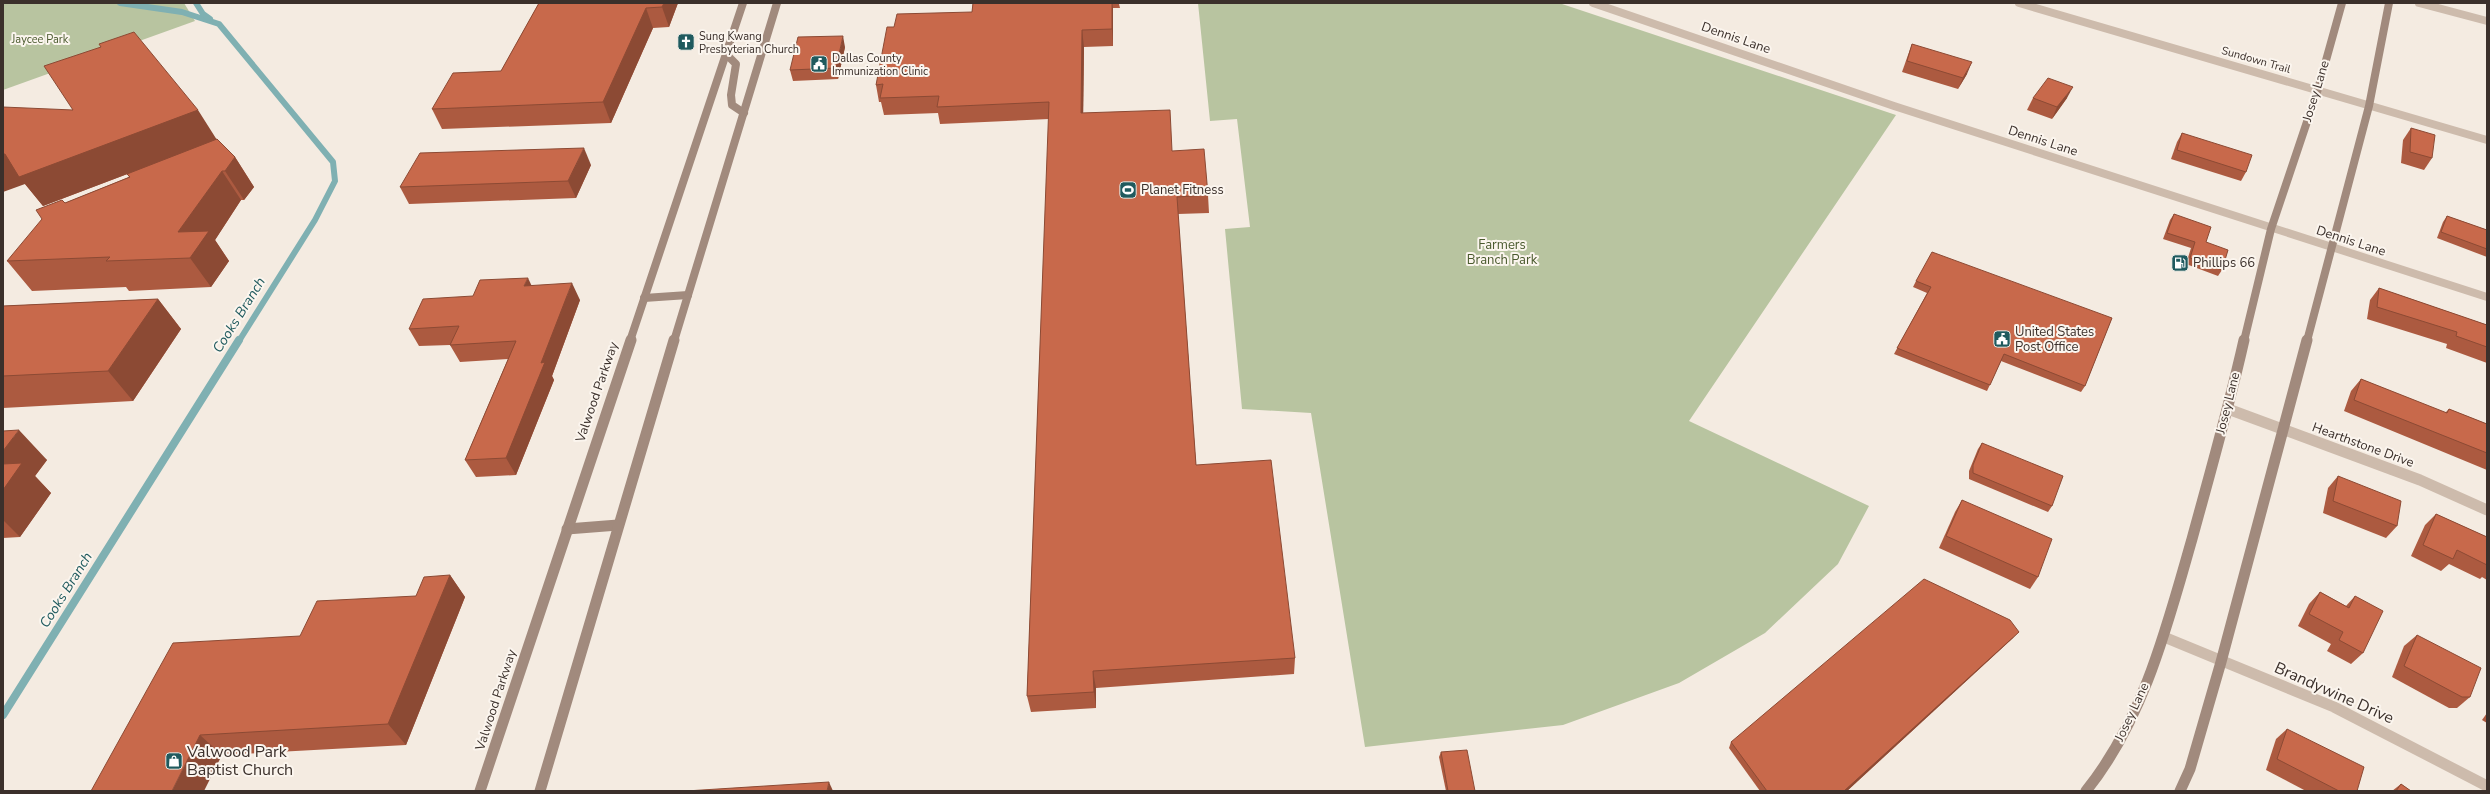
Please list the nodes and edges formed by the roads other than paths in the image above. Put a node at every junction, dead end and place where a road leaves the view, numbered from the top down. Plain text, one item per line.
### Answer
1 (743, 3) edge
2 (777, 3) edge
3 (1593, 3) edge
4 (2019, 3) edge
5 (2342, 3) edge
6 (2389, 3) edge
7 (2419, 3) edge
8 (2487, 21) edge
9 (726, 54) junction
10 (2318, 89) junction
11 (2369, 106) junction
12 (744, 113) junction
13 (2487, 140) edge
14 (2271, 229) junction
15 (2333, 248) junction
16 (688, 295) junction
17 (2487, 297) edge
18 (644, 298) junction
19 (2228, 409) junction
20 (2281, 431) junction
21 (2487, 510) edge
22 (618, 525) junction
23 (566, 529) junction
24 (2164, 637) junction
25 (2221, 662) junction
26 (2487, 786) edge
27 (480, 791) edge
28 (540, 791) edge
29 (2086, 791) edge
30 (2180, 791) edge

1 - 9 main road, Valwood Parkway
2 - 12 main road
3 - 14 street, Dennis Lane
4 - 10 street, Sundown Trail
5 - 10 main road, Josey Lane
6 - 11 main road
7 - 8 street
9 - 12 main road
9 - 18 main road, Valwood Parkway
10 - 11 street, Sundown Trail
10 - 14 main road, Josey Lane
11 - 13 street, Sundown Trail
11 - 15 main road
12 - 16 main road
14 - 15 street, Dennis Lane
14 - 19 main road, Josey Lane
15 - 17 street, Dennis Lane
15 - 20 main road
16 - 18 main road
16 - 22 main road
18 - 23 main road, Valwood Parkway
19 - 20 street, Hearthstone Drive
19 - 24 main road, Josey Lane
20 - 21 street, Hearthstone Drive
20 - 25 main road
22 - 23 main road
22 - 28 main road
23 - 27 main road, Valwood Parkway
24 - 25 street, Brandywine Drive
24 - 29 main road, Josey Lane
25 - 26 street, Brandywine Drive
25 - 30 main road

